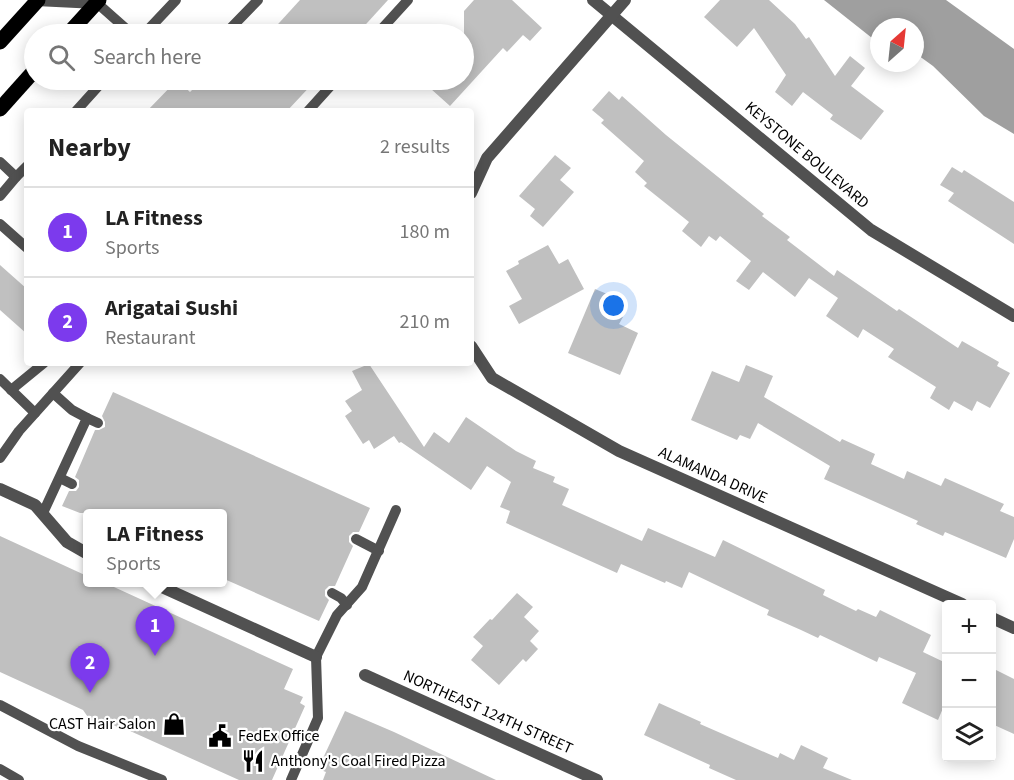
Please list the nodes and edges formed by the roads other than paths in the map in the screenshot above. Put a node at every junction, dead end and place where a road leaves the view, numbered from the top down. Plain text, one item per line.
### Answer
1 (38, 0) edge
2 (176, 0) edge
3 (258, 0) edge
4 (408, 0) edge
5 (593, 0) edge
6 (625, 0) edge
7 (98, 1) edge
8 (611, 14) junction
9 (77, 24) edge
10 (122, 24) edge
11 (156, 24) edge
12 (235, 24) edge
13 (386, 24) edge
14 (0, 42) edge
15 (24, 82) edge
16 (95, 90) edge
17 (327, 90) edge
18 (79, 108) edge
19 (311, 108) edge
20 (0, 109) edge
21 (0, 162) edge
22 (24, 169) edge
23 (16, 177) junction
24 (474, 186) edge
25 (0, 196) edge
26 (0, 224) edge
27 (24, 245) edge
28 (1014, 316) edge
29 (474, 351) edge
30 (40, 366) edge
31 (77, 366) edge
32 (0, 379) edge
33 (11, 390) junction
34 (53, 393) junction
35 (35, 412) junction
36 (87, 418) junction
37 (98, 423) dead end
38 (0, 458) edge
39 (60, 478) junction
40 (72, 484) dead end
41 (0, 489) edge
42 (396, 510) dead end
43 (43, 513) junction
44 (356, 539) dead end
45 (379, 551) junction
46 (83, 552) edge
47 (163, 587) edge
48 (332, 593) dead end
49 (953, 600) edge
50 (346, 605) junction
51 (996, 620) edge
52 (1014, 628) edge
53 (316, 657) junction
54 (365, 675) dead end
55 (0, 705) edge
56 (0, 769) edge
57 (19, 780) edge
58 (162, 780) edge
59 (291, 780) edge
60 (597, 780) edge

1 - 7 street
1 - 14 main road
2 - 11 lane
3 - 12 lane
4 - 13 lane
5 - 8 street, KEYSTONE BOULEVARD
6 - 8 street
7 - 9 main road
7 - 10 lane
8 - 24 street
8 - 28 street, KEYSTONE BOULEVARD
15 - 20 main road
16 - 18 lane
17 - 19 lane
21 - 23 lane
22 - 23 lane
23 - 25 lane
26 - 27 lane
29 - 49 street, ALAMANDA DRIVE
30 - 33 lane
31 - 34 lane
32 - 33 lane
33 - 35 lane
34 - 35 lane
34 - 36 lane
35 - 38 lane
36 - 37 lane
36 - 39 lane
39 - 40 lane
39 - 43 lane
41 - 43 street
42 - 45 lane
43 - 46 street
44 - 45 lane
45 - 50 lane
47 - 53 street
48 - 50 lane
50 - 53 lane
51 - 52 street
53 - 59 lane
54 - 60 street, NORTHEAST 124TH STREET
55 - 58 lane
56 - 57 lane

